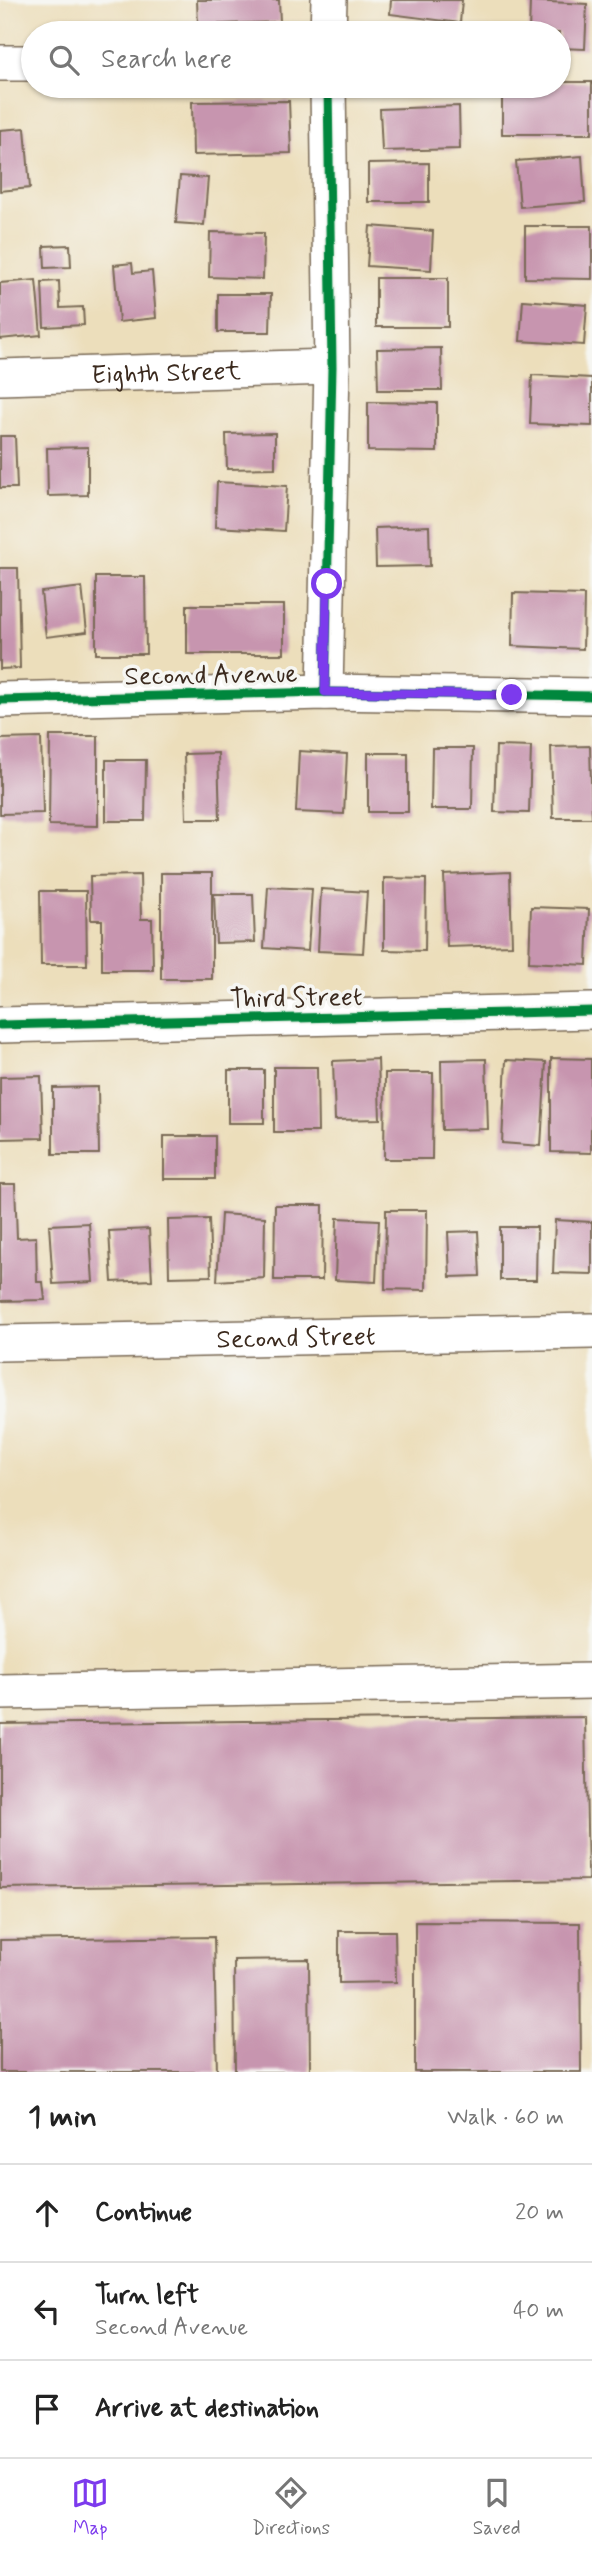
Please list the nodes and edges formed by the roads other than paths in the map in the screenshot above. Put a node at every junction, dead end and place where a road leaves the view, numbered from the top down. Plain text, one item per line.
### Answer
1 (329, 0) edge
2 (328, 21) edge
3 (0, 63) edge
4 (21, 63) edge
5 (328, 98) edge
6 (332, 367) junction
7 (0, 377) edge
8 (325, 692) junction
9 (592, 695) edge
10 (0, 700) edge
11 (592, 1011) edge
12 (0, 1025) edge
13 (592, 1331) edge
14 (0, 1343) edge
15 (592, 1681) edge
16 (0, 1692) edge

1 - 2 street
3 - 4 street
5 - 6 street
6 - 7 street, Eighth Street
6 - 8 street
8 - 9 street, Second Avenue
8 - 10 street, Second Avenue
11 - 12 street, Third Street
13 - 14 street, Second Street
15 - 16 street

